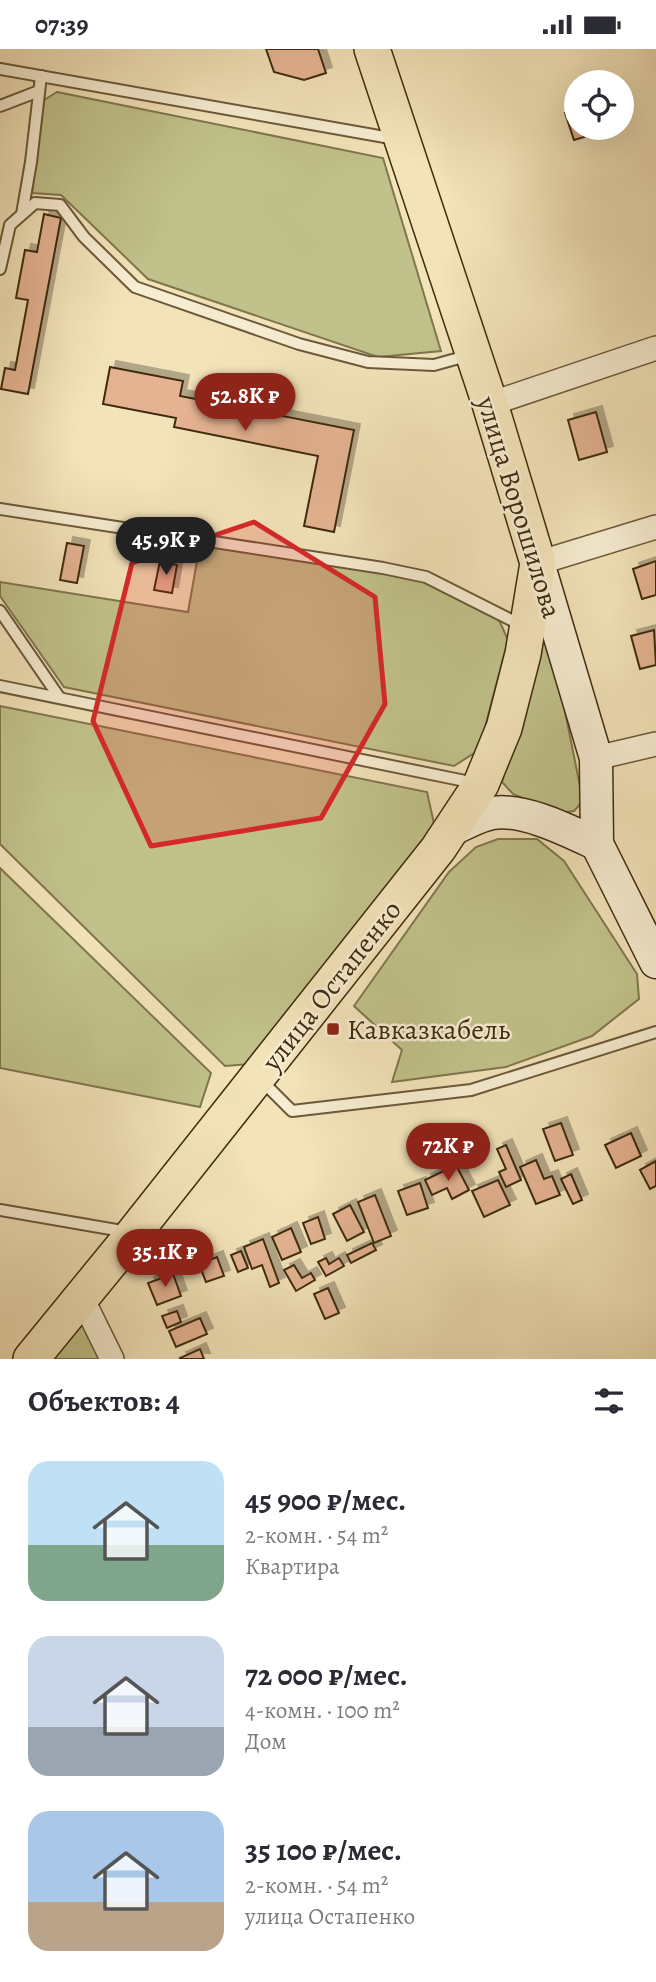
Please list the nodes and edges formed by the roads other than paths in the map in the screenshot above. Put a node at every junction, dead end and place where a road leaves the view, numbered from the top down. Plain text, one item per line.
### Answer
1 (372, 49) edge
2 (0, 69) edge
3 (41, 76) junction
4 (39, 91) junction
5 (0, 106) edge
6 (402, 140) junction
7 (22, 215) junction
8 (0, 269) edge
9 (656, 348) edge
10 (473, 354) junction
11 (490, 404) junction
12 (0, 509) edge
13 (656, 527) edge
14 (538, 563) junction
15 (0, 611) edge
16 (527, 628) junction
17 (0, 685) edge
18 (59, 697) junction
19 (656, 744) edge
20 (596, 758) junction
21 (481, 784) junction
22 (452, 829) junction
23 (597, 844) junction
24 (656, 962) edge
25 (656, 1032) edge
26 (258, 1077) junction
27 (0, 1210) edge
28 (134, 1233) junction
29 (82, 1298) junction
30 (31, 1359) edge
31 (112, 1359) edge

1 - 6 main road, улица Ворошилова
2 - 3 lane
3 - 4 lane
3 - 6 lane
4 - 5 lane
4 - 7 lane
6 - 10 main road, улица Ворошилова
7 - 8 lane
7 - 10 lane
9 - 11 street
10 - 11 main road, улица Ворошилова
11 - 14 main road, улица Ворошилова
12 - 16 lane
13 - 14 street
14 - 16 main road, улица Остапенко
14 - 20 main road, улица Ворошилова
15 - 18 lane
16 - 21 main road, улица Остапенко
17 - 18 lane
18 - 21 lane
19 - 20 street
20 - 23 main road, улица Ворошилова
21 - 22 main road, улица Остапенко
22 - 23 main road
22 - 26 main road, улица Остапенко
23 - 24 main road, улица Ворошилова
25 - 26 lane
26 - 28 main road, улица Остапенко
27 - 28 lane
28 - 29 main road, улица Остапенко
29 - 30 main road, улица Остапенко
29 - 31 street

